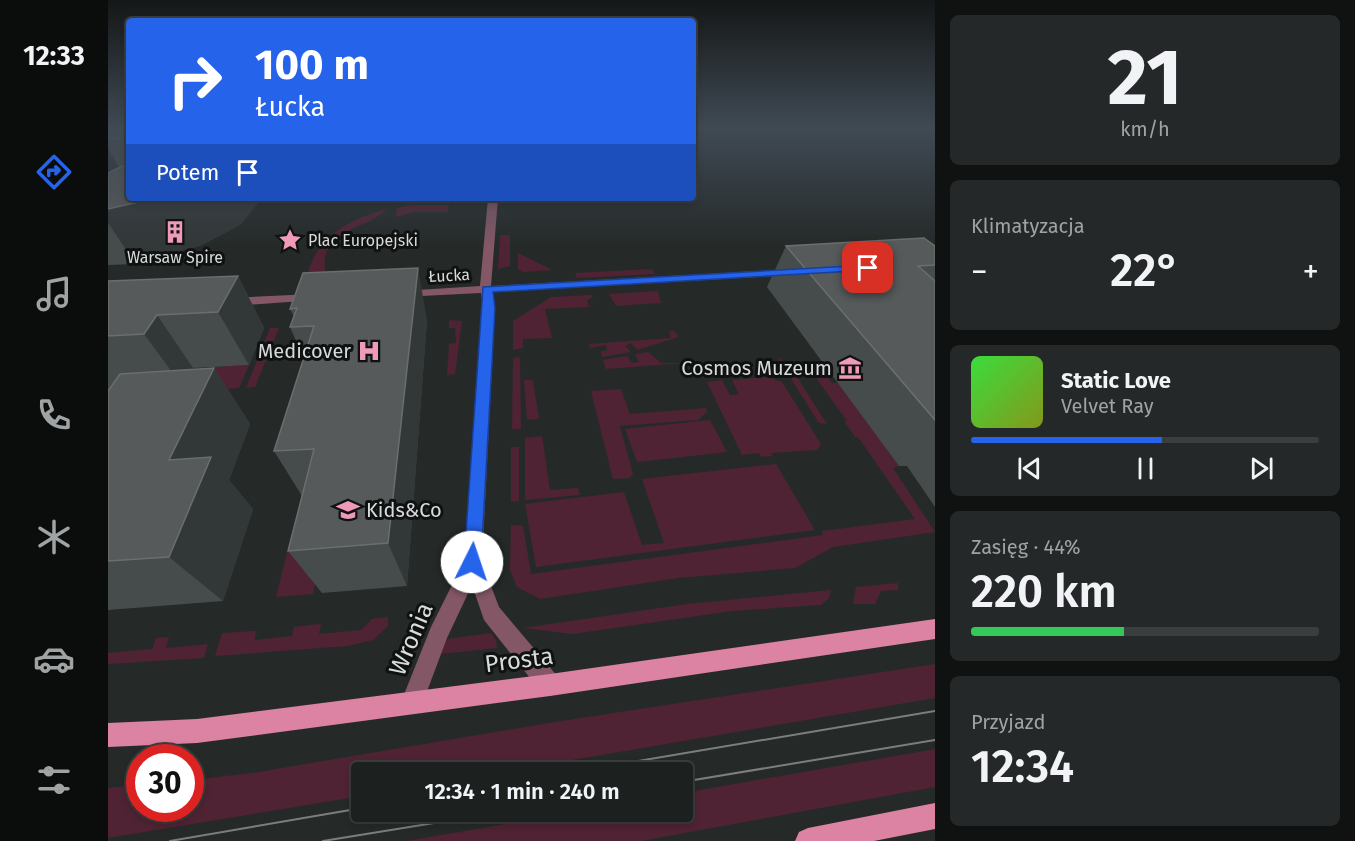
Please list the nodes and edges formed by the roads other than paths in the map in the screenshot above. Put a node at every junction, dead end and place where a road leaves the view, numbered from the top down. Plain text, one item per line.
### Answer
1 (493, 201) edge
2 (811, 272) edge
3 (487, 290) junction
4 (385, 294) edge
5 (326, 297) edge
6 (216, 302) edge
7 (472, 562) junction
8 (935, 629) edge
9 (550, 685) junction
10 (412, 702) junction
11 (108, 735) edge
12 (935, 816) edge
13 (808, 841) edge

1 - 3 street, Wronia
2 - 3 street, Łucka
3 - 4 street, Łucka
3 - 7 street, Wronia
5 - 6 street
7 - 9 street, Wronia
7 - 10 street, Wronia
8 - 9 main road, Prosta
9 - 10 main road, Prosta
10 - 11 main road, Prosta
12 - 13 main road

